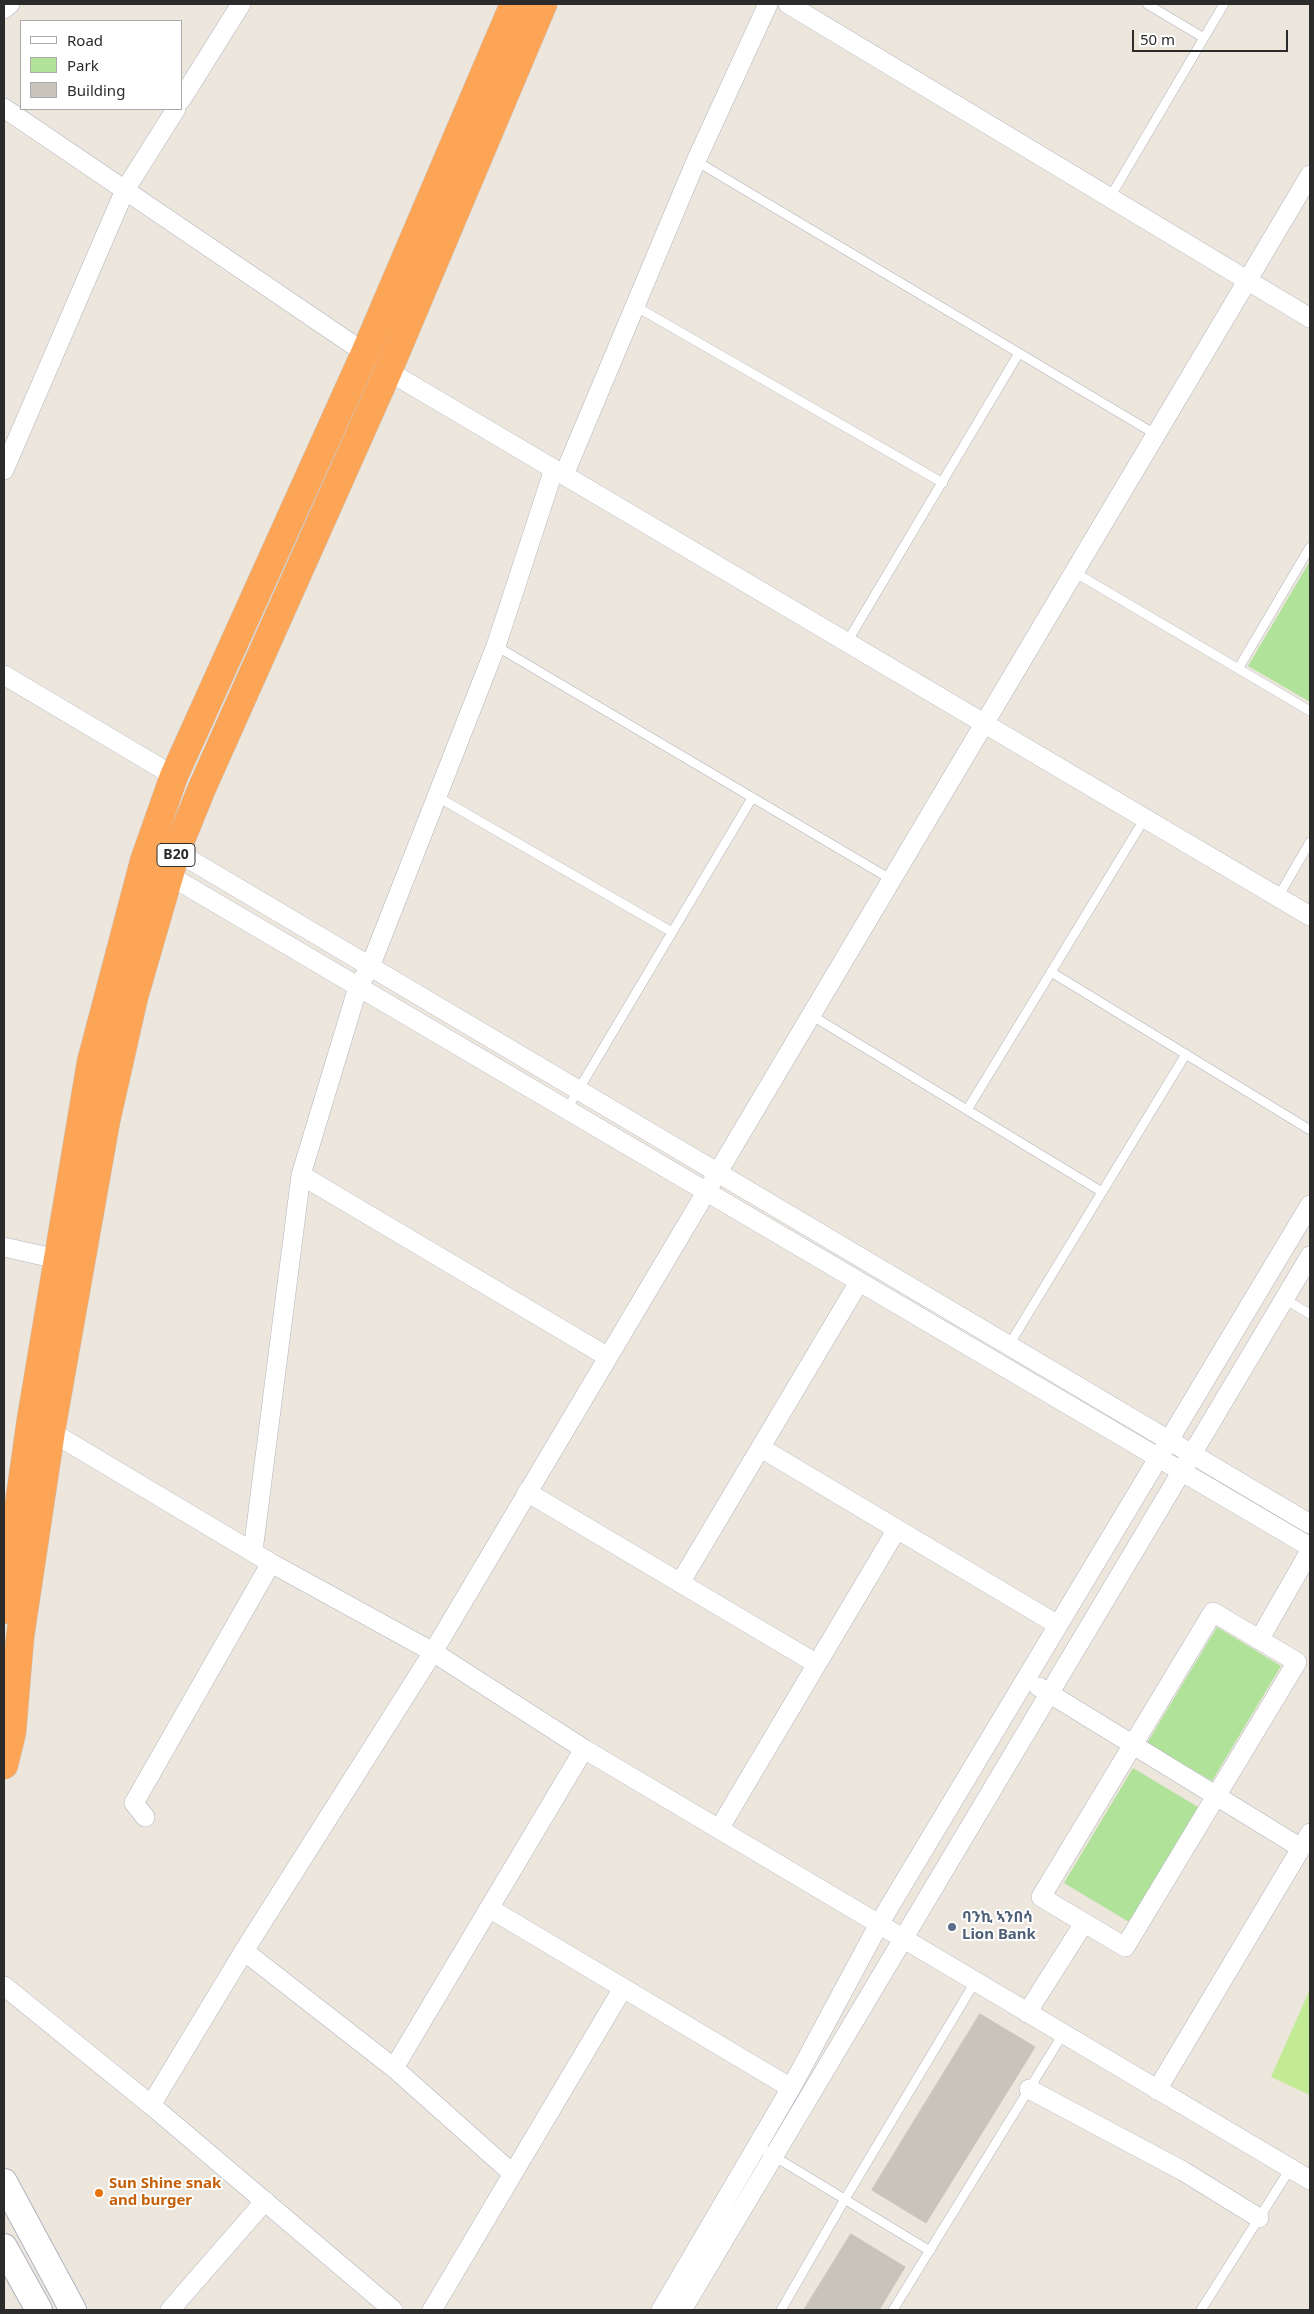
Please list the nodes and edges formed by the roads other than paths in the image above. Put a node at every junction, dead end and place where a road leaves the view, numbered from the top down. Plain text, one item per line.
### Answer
1 (10, 4) edge
2 (241, 4) edge
3 (514, 4) edge
4 (543, 4) edge
5 (768, 4) edge
6 (788, 4) edge
7 (1147, 4) edge
8 (1224, 4) edge
9 (4, 9) edge
10 (1204, 38) junction
11 (480, 82) junction
12 (505, 93) junction
13 (182, 98) edge
14 (4, 108) edge
15 (175, 110) edge
16 (696, 161) junction
17 (1310, 175) edge
18 (125, 190) junction
19 (1109, 199) junction
20 (1247, 281) junction
21 (635, 306) junction
22 (1310, 318) edge
23 (365, 353) junction
24 (1019, 353) junction
25 (388, 371) junction
26 (1155, 434) junction
27 (4, 470) edge
28 (559, 472) junction
29 (943, 483) junction
30 (1310, 548) edge
31 (1074, 572) junction
32 (847, 642) junction
33 (496, 646) junction
34 (1238, 669) junction
35 (4, 675) edge
36 (1310, 711) edge
37 (984, 724) junction
38 (174, 776) junction
39 (436, 796) junction
40 (752, 798) junction
41 (1145, 818) junction
42 (1310, 842) edge
43 (148, 849) junction
44 (173, 864) junction
45 (892, 880) junction
46 (1278, 897) junction
47 (1310, 916) edge
48 (672, 932) junction
49 (370, 967) junction
50 (1052, 972) junction
51 (358, 987) junction
52 (811, 1015) junction
53 (1186, 1054) junction
54 (578, 1090) junction
55 (567, 1109) junction
56 (968, 1110) junction
57 (1310, 1130) edge
58 (717, 1172) junction
59 (302, 1175) junction
60 (706, 1192) junction
61 (1102, 1192) junction
62 (1310, 1205) edge
63 (4, 1247) edge
64 (1310, 1256) edge
65 (57, 1260) junction
66 (859, 1282) junction
67 (1284, 1299) junction
68 (1310, 1314) edge
69 (1009, 1345) junction
70 (608, 1357) junction
71 (41, 1425) junction
72 (1169, 1440) junction
73 (761, 1448) junction
74 (1192, 1454) junction
75 (1158, 1458) junction
76 (1182, 1472) junction
77 (527, 1492) junction
78 (1310, 1524) edge
79 (897, 1530) junction
80 (1310, 1547) edge
81 (1310, 1551) edge
82 (253, 1552) junction
83 (271, 1562) junction
84 (680, 1583) junction
85 (4, 1610) edge
86 (1058, 1625) junction
87 (1259, 1640) junction
88 (432, 1652) junction
89 (817, 1664) junction
90 (1026, 1679) junction
91 (1049, 1694) junction
92 (8, 1731) edge
93 (1133, 1745) junction
94 (584, 1749) junction
95 (4, 1765) edge
96 (1216, 1796) junction
97 (145, 1816) dead end
98 (719, 1829) junction
99 (1306, 1841) edge
100 (489, 1908) junction
101 (1084, 1923) junction
102 (879, 1924) junction
103 (903, 1939) junction
104 (244, 1951) junction
105 (975, 1982) junction
106 (4, 1986) edge
107 (624, 1988) junction
108 (1028, 2013) junction
109 (1063, 2034) junction
110 (394, 2068) junction
111 (792, 2088) junction
112 (1029, 2089) junction
113 (1157, 2090) junction
114 (151, 2105) junction
115 (757, 2146) junction
116 (773, 2156) junction
117 (1290, 2169) junction
118 (513, 2174) junction
119 (1310, 2180) edge
120 (4, 2182) edge
121 (845, 2199) junction
122 (265, 2201) junction
123 (1259, 2218) junction
124 (4, 2247) edge
125 (930, 2251) junction
126 (895, 2307) edge
127 (39, 2310) edge
128 (73, 2310) edge
129 (170, 2310) edge
130 (393, 2310) edge
131 (432, 2310) edge
132 (661, 2310) edge
133 (682, 2310) edge
134 (781, 2310) edge
135 (905, 2310) edge
136 (1201, 2310) edge

1 - 9 street
2 - 13 street
3 - 11 highway, B20
4 - 12 highway, B20
5 - 16 street
6 - 19 street
7 - 10 lane
8 - 10 lane
10 - 19 lane
11 - 12 highway
11 - 23 highway, B20
12 - 25 highway, B20
14 - 18 street
15 - 18 street
16 - 21 street
16 - 24 lane
17 - 20 street
18 - 23 street
18 - 27 street
19 - 20 street
20 - 22 street
20 - 26 street
21 - 28 street
21 - 29 lane
23 - 38 highway, B20
24 - 26 lane
24 - 29 lane
25 - 28 street
25 - 44 highway, B20
26 - 31 street
28 - 32 street
28 - 33 street
29 - 32 lane
30 - 34 lane
31 - 34 lane
31 - 37 street
32 - 37 street
33 - 39 street
33 - 40 lane
34 - 36 lane
35 - 38 street
37 - 41 street
37 - 45 street
38 - 43 highway, B20
39 - 48 lane
39 - 49 street
40 - 45 lane
40 - 48 lane
41 - 46 street
41 - 50 lane
42 - 46 lane
43 - 44 street
43 - 65 highway, B20
44 - 49 street
44 - 51 street
44 - 71 highway, B20
45 - 52 street
46 - 47 street
48 - 54 lane
49 - 51 street
49 - 54 street
50 - 53 lane
50 - 56 lane
51 - 55 street
51 - 59 street
52 - 56 lane
52 - 58 street
53 - 57 lane
53 - 61 lane
54 - 55 lane
54 - 58 street
55 - 60 street
56 - 61 lane
58 - 60 street
58 - 69 street
59 - 70 street
59 - 82 street
60 - 66 street
60 - 70 street
61 - 69 lane
62 - 72 street
63 - 65 street
64 - 67 street
65 - 71 highway, B20
66 - 73 street
66 - 75 street
67 - 68 lane
67 - 74 street
69 - 72 street
70 - 77 street
71 - 82 street
71 - 85 highway, B20
71 - 92 highway, B20
72 - 74 street
72 - 75 street
73 - 79 street
73 - 84 street
74 - 76 street
74 - 78 street
75 - 76 street
75 - 86 street
76 - 80 street
76 - 91 street
77 - 84 street
77 - 88 street
79 - 86 street
79 - 89 street
81 - 87 street
82 - 83 street
83 - 88 street
83 - 97 street
84 - 89 street
86 - 90 street
87 - 93 street
87 - 96 street
88 - 94 street
88 - 104 street
89 - 98 street
90 - 91 street
90 - 102 street
91 - 93 street
91 - 103 street
92 - 95 highway, B20
93 - 96 street
93 - 101 street
94 - 98 street
94 - 100 street
96 - 99 street
96 - 101 street
98 - 102 street
99 - 113 street
100 - 107 street
100 - 110 street
101 - 108 street
102 - 103 street
102 - 111 street
103 - 105 street
103 - 116 street
104 - 110 street
104 - 114 street
105 - 108 street
105 - 121 lane
106 - 114 street
107 - 111 street
107 - 118 street
108 - 109 street
109 - 112 lane
109 - 113 street
110 - 118 street
111 - 115 street
112 - 123 street
112 - 125 lane
113 - 117 street
114 - 122 street
115 - 116 lane
115 - 132 street
116 - 121 lane
116 - 133 street
117 - 119 street
117 - 123 lane
118 - 131 street
120 - 128 street
121 - 125 lane
121 - 134 lane
122 - 129 street
122 - 130 street
123 - 136 lane
124 - 127 street
125 - 126 lane
126 - 135 lane

